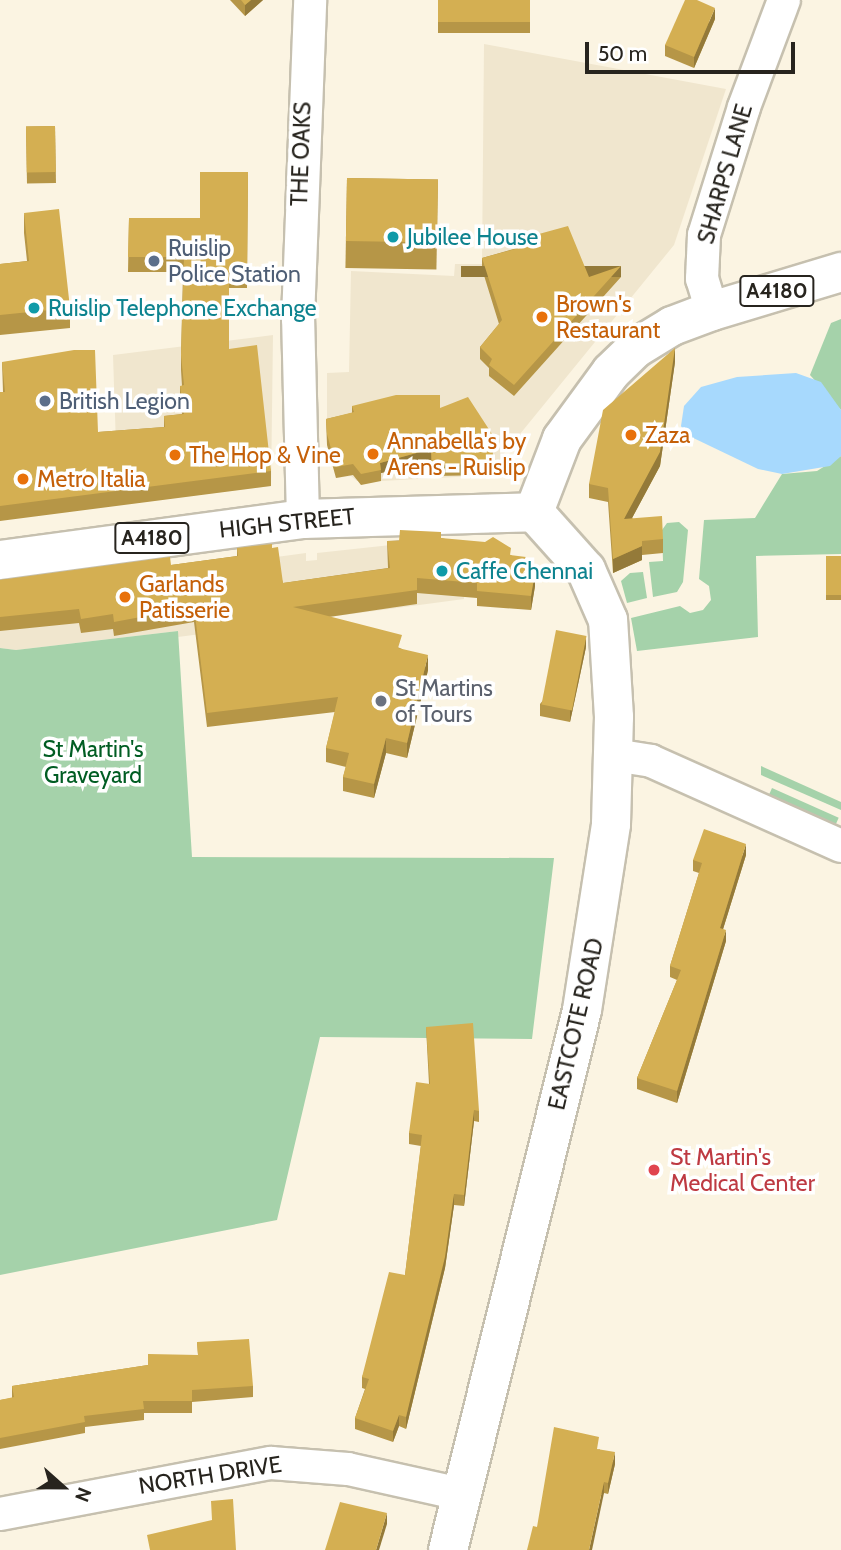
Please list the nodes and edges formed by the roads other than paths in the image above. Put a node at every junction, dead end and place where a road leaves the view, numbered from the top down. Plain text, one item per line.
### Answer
1 (310, 0) edge
2 (784, 0) edge
3 (841, 272) edge
4 (712, 311) junction
5 (534, 512) junction
6 (303, 519) junction
7 (0, 560) edge
8 (614, 755) junction
9 (841, 846) edge
10 (461, 1494) junction
11 (0, 1514) edge
12 (447, 1550) edge

1 - 6 street, THE OAKS
2 - 4 street, SHARPS LANE
3 - 4 main road, A4180
4 - 5 main road, A4180
5 - 6 main road, HIGH STREET / A4180
5 - 8 main road, EASTCOTE ROAD
6 - 7 main road, HIGH STREET / A4180
8 - 9 street
8 - 10 main road, EASTCOTE ROAD
10 - 11 street, NORTH DRIVE
10 - 12 main road, EASTCOTE ROAD

